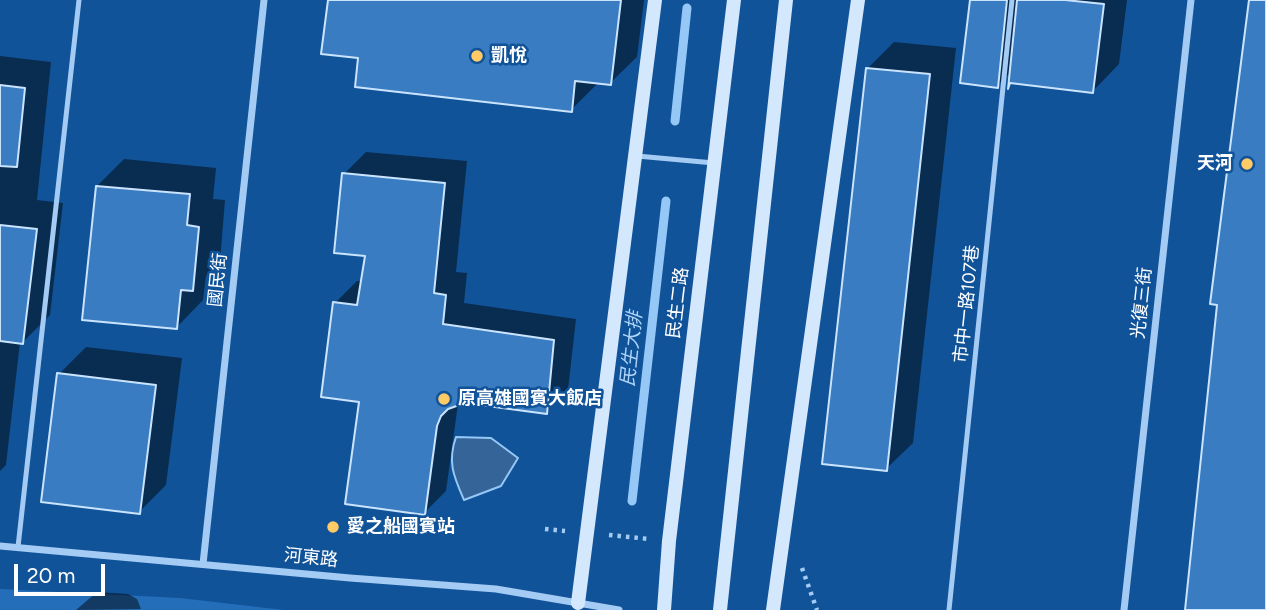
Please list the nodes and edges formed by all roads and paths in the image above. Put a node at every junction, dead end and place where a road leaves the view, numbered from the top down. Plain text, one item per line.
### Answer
1 (79, 0) edge
2 (264, 0) edge
3 (655, 0) edge
4 (734, 0) edge
5 (786, 0) edge
6 (858, 0) edge
7 (1012, 0) edge
8 (1191, 0) edge
9 (636, 156) junction
10 (714, 163) junction
11 (0, 546) edge
12 (19, 547) junction
13 (799, 557) dead end
14 (203, 564) junction
15 (578, 603) junction
16 (618, 610) edge
17 (664, 610) edge
18 (720, 610) edge
19 (773, 610) edge
20 (817, 610) edge
21 (949, 610) edge
22 (1124, 610) edge

1 - 12 lane
2 - 14 street, 國民街
3 - 9 main road
4 - 10 main road, 民生二路
5 - 18 main road
6 - 19 main road
7 - 21 lane, 市中一路107巷
8 - 22 street, 光復三街
9 - 10 lane
9 - 15 main road
10 - 17 main road, 民生二路
11 - 12 street, 河東路
12 - 14 street, 河東路
13 - 20 path
14 - 15 street, 河東路
15 - 16 street, 河東路

